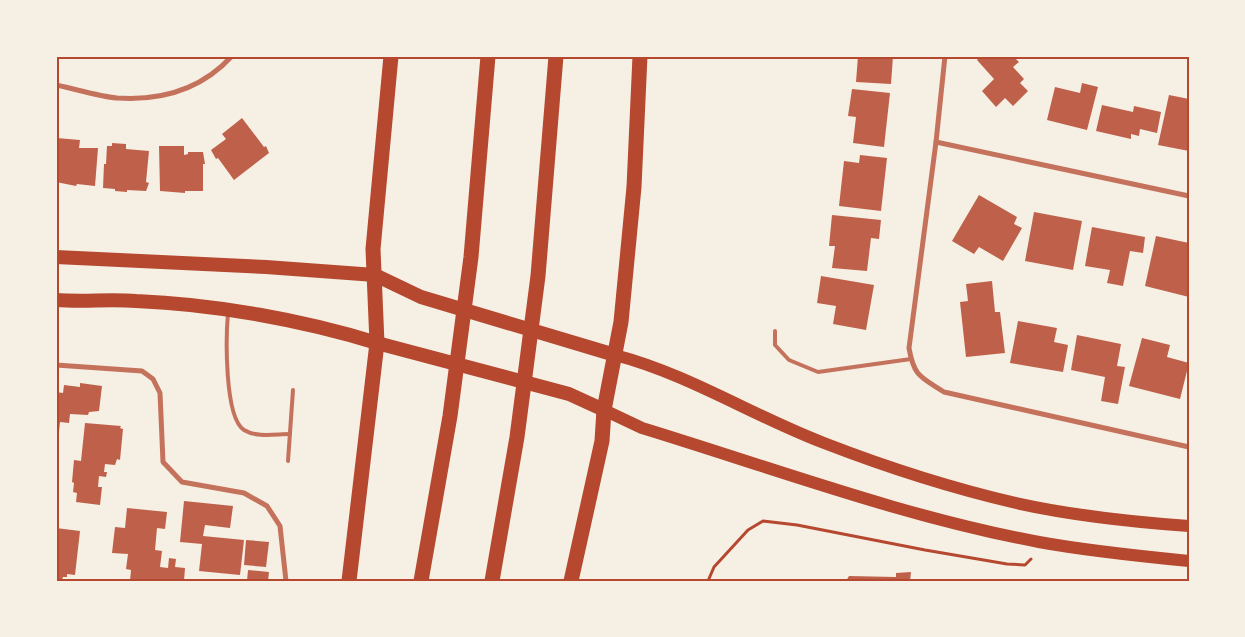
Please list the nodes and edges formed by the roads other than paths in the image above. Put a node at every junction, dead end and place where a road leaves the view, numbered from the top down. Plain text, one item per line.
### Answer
1 (232, 56) edge
2 (391, 56) edge
3 (488, 56) edge
4 (556, 56) edge
5 (640, 56) edge
6 (945, 56) edge
7 (56, 84) edge
8 (936, 142) junction
9 (1189, 196) edge
10 (56, 257) edge
11 (375, 275) junction
12 (56, 300) edge
13 (228, 310) junction
14 (775, 331) dead end
15 (377, 343) junction
16 (615, 355) junction
17 (911, 359) junction
18 (56, 365) edge
19 (293, 390) dead end
20 (604, 410) junction
21 (290, 434) junction
22 (1189, 447) edge
23 (288, 461) dead end
24 (1189, 526) edge
25 (1189, 561) edge
26 (286, 581) edge
27 (349, 581) edge
28 (421, 581) edge
29 (492, 581) edge
30 (571, 581) edge

1 - 7 street
2 - 11 highway
3 - 28 highway
4 - 29 highway
5 - 16 highway
6 - 8 street
8 - 9 street
8 - 17 street
10 - 11 highway
11 - 15 highway
11 - 16 highway
12 - 13 highway
13 - 15 highway
13 - 21 lane
14 - 17 lane
15 - 20 highway
15 - 27 highway
16 - 20 highway
16 - 24 main road
17 - 22 street
18 - 26 street
19 - 21 lane
20 - 25 main road
20 - 30 highway
21 - 23 lane

